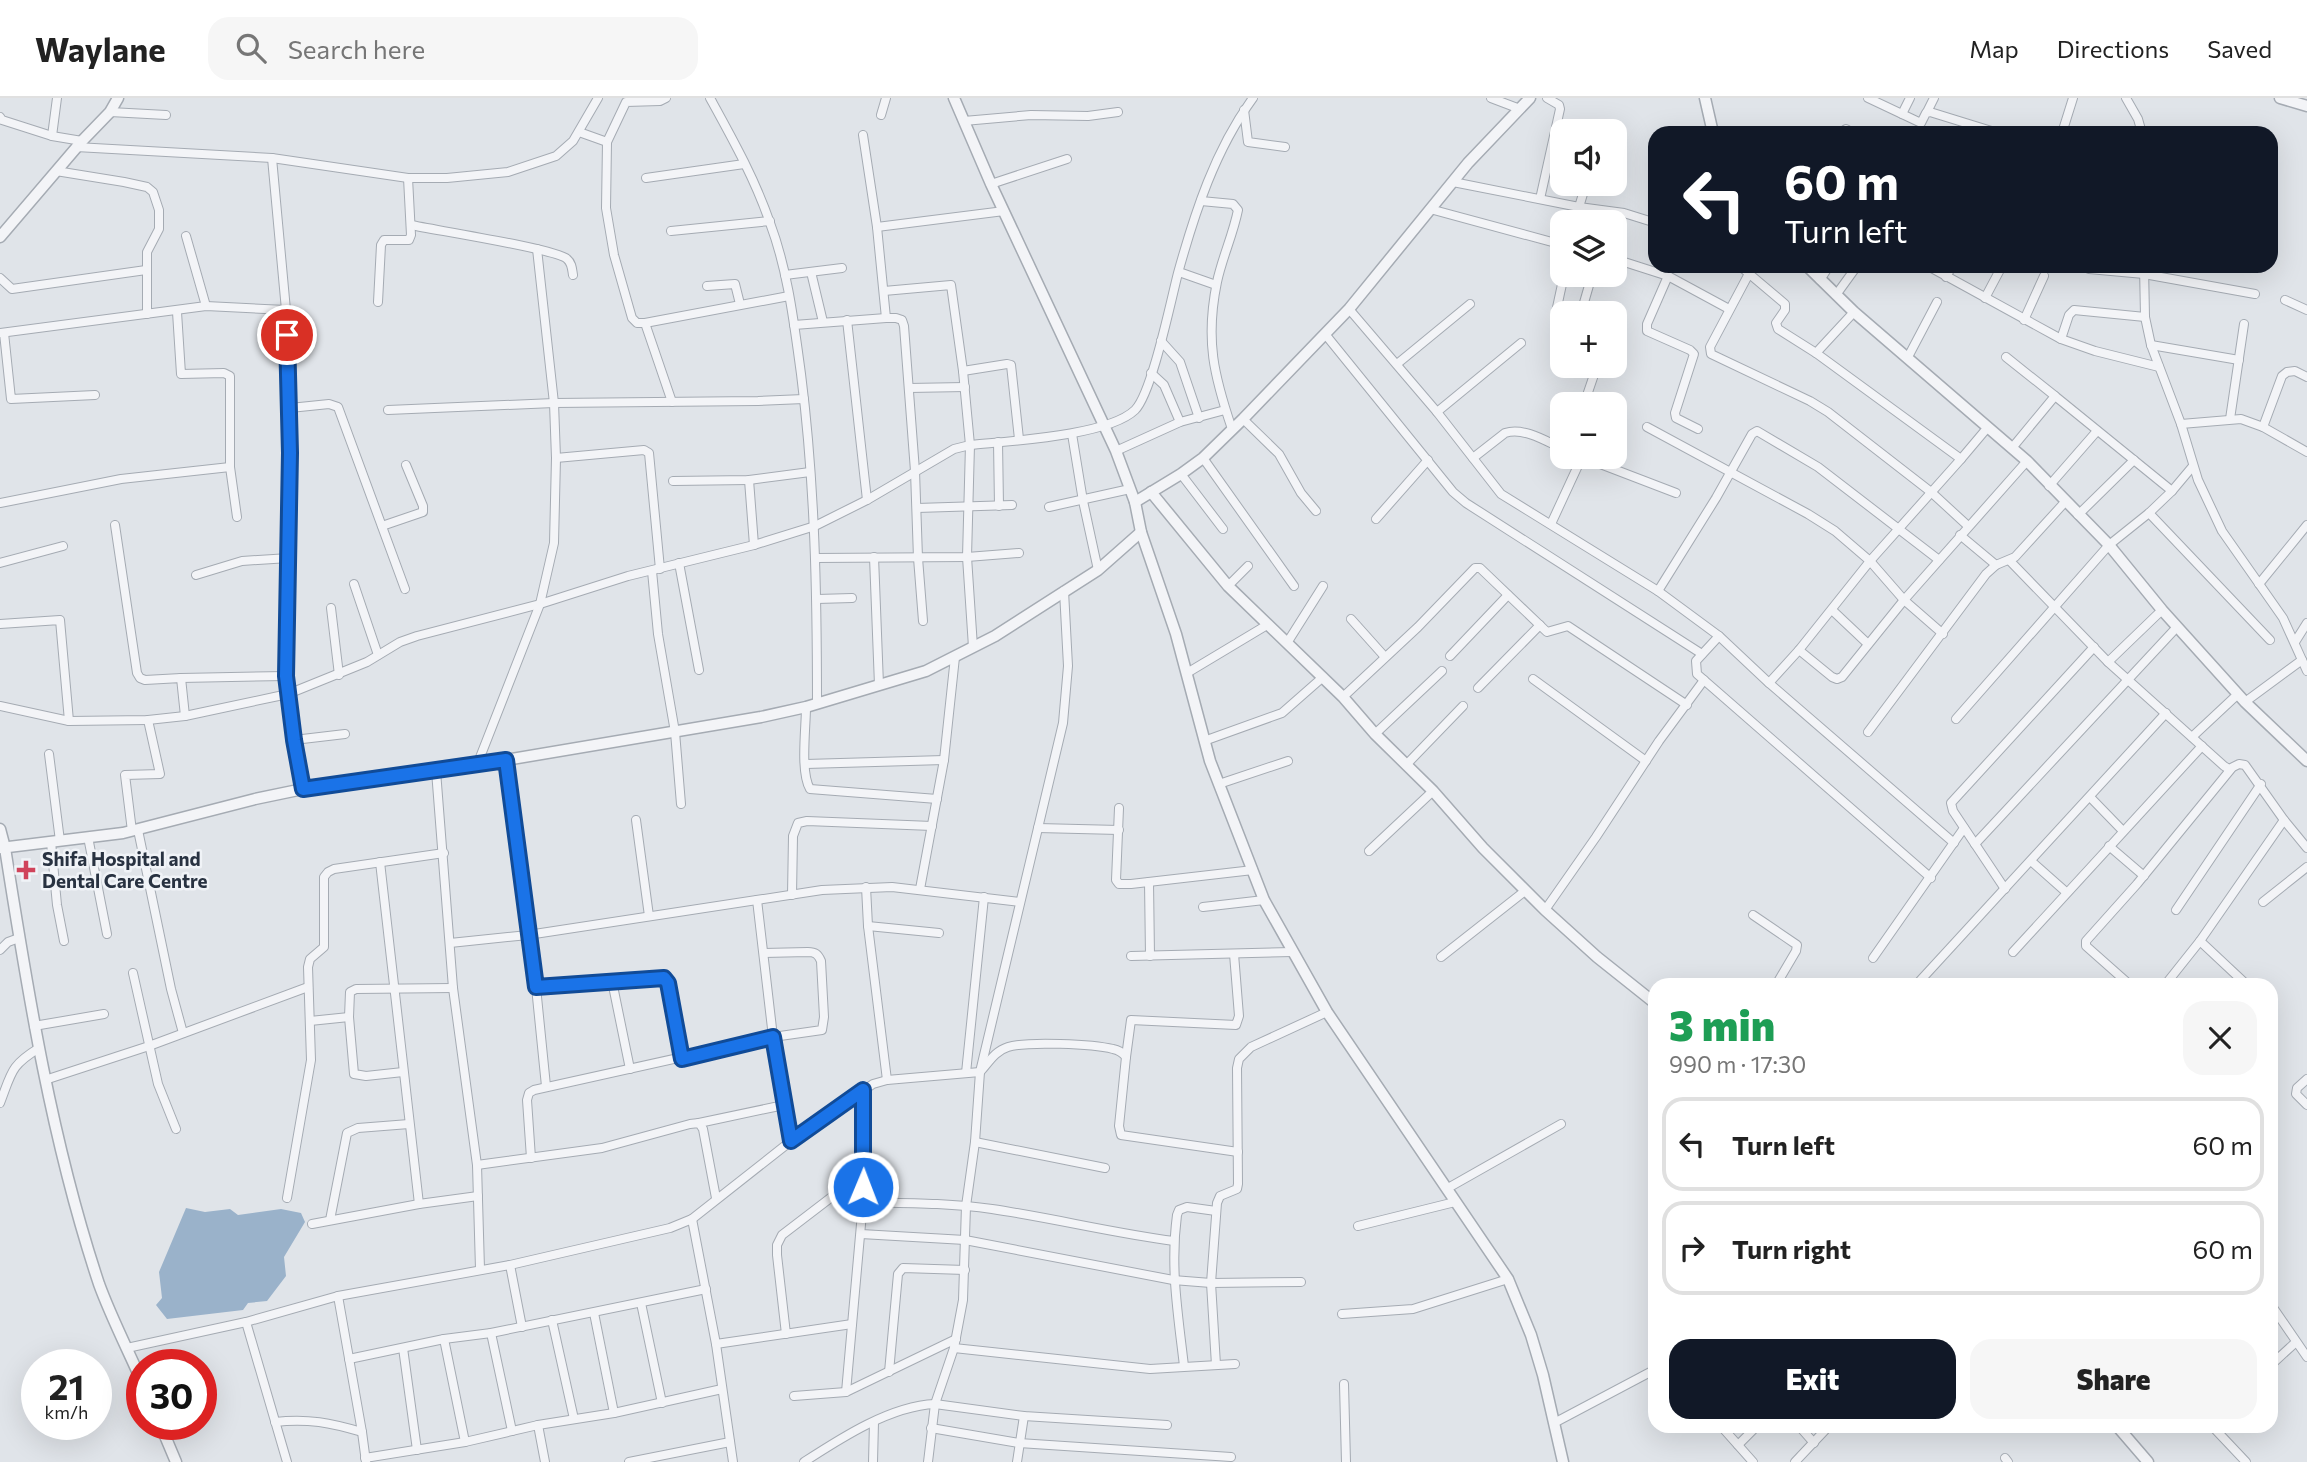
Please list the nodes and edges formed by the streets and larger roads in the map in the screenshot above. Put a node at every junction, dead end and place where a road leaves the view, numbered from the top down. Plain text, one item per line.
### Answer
1 (57, 98) edge
2 (118, 98) edge
3 (598, 98) edge
4 (666, 98) edge
5 (710, 98) edge
6 (886, 98) edge
7 (954, 98) edge
8 (1253, 98) edge
9 (1491, 98) edge
10 (1530, 98) edge
11 (1547, 98) edge
12 (1705, 98) edge
13 (1868, 98) edge
14 (1910, 98) edge
15 (1934, 98) edge
16 (2073, 98) edge
17 (2126, 98) edge
18 (2280, 98) edge
19 (2307, 107) edge
20 (1520, 109) junction
21 (1244, 110) junction
22 (110, 111) junction
23 (1118, 112) dead end
24 (1927, 112) junction
25 (1902, 114) junction
26 (166, 115) dead end
27 (881, 115) dead end
28 (1, 119) edge
29 (964, 121) junction
30 (1711, 126) edge
31 (1974, 126) edge
32 (2064, 126) edge
33 (2140, 126) edge
34 (579, 132) junction
35 (863, 135) dead end
36 (52, 136) junction
37 (607, 142) junction
38 (79, 144) junction
39 (1285, 147) dead end
40 (272, 158) junction
41 (1067, 159) dead end
42 (744, 164) junction
43 (56, 171) junction
44 (408, 178) junction
45 (646, 178) dead end
46 (1453, 182) junction
47 (991, 184) junction
48 (1582, 196) edge
49 (1540, 199) junction
50 (1201, 201) junction
51 (1579, 207) junction
52 (1430, 209) junction
53 (1004, 211) junction
54 (1648, 220) edge
55 (770, 221) junction
56 (411, 225) junction
57 (877, 227) junction
58 (671, 231) dead end
59 (186, 236) dead end
60 (0, 237) edge
61 (1550, 241) edge
62 (537, 249) junction
63 (1627, 263) edge
64 (842, 268) dead end
65 (146, 270) junction
66 (1648, 270) edge
67 (811, 272) junction
68 (1179, 272) junction
69 (1659, 273) edge
70 (1749, 273) edge
71 (1755, 273) edge
72 (1814, 273) edge
73 (1824, 273) edge
74 (1852, 273) edge
75 (1939, 273) edge
76 (1948, 273) edge
77 (1998, 273) edge
78 (2144, 273) edge
79 (2158, 273) edge
80 (573, 275) dead end
81 (785, 275) junction
82 (1668, 276) junction
83 (2045, 276) dead end
84 (1946, 277) junction
85 (0, 278) edge
86 (1820, 280) junction
87 (1216, 285) junction
88 (707, 286) dead end
89 (884, 291) junction
90 (2255, 294) dead end
91 (1836, 295) junction
92 (789, 296) junction
93 (1985, 298) junction
94 (2285, 300) dead end
95 (378, 302) dead end
96 (1937, 302) dead end
97 (740, 304) junction
98 (1470, 304) dead end
99 (206, 306) junction
100 (1349, 309) junction
101 (1729, 309) junction
102 (286, 310) junction
103 (2307, 310) edge
104 (177, 312) junction
105 (1854, 312) junction
106 (147, 314) junction
107 (2145, 317) junction
108 (886, 318) junction
109 (847, 320) junction
110 (2024, 320) junction
111 (823, 321) junction
112 (645, 323) junction
113 (2244, 324) dead end
114 (794, 325) junction
115 (2, 333) edge
116 (1325, 334) junction
117 (2061, 340) junction
118 (1161, 341) junction
119 (1521, 343) dead end
120 (2151, 345) junction
121 (1815, 353) junction
122 (1908, 357) junction
123 (2006, 357) dead end
124 (2239, 360) junction
125 (1397, 364) junction
126 (2159, 367) junction
127 (963, 371) junction
128 (1152, 373) junction
129 (2307, 377) edge
130 (965, 387) junction
131 (909, 388) junction
132 (96, 395) dead end
133 (2055, 396) junction
134 (804, 399) junction
135 (672, 402) junction
136 (554, 403) junction
137 (290, 408) junction
138 (388, 410) dead end
139 (1225, 410) junction
140 (1437, 412) junction
141 (1199, 418) junction
142 (1243, 419) junction
143 (2230, 419) junction
144 (1180, 422) junction
145 (1105, 424) junction
146 (2181, 424) junction
147 (1647, 427) dead end
148 (1988, 427) junction
149 (2263, 427) junction
150 (1232, 429) junction
151 (1698, 429) dead end
152 (2097, 431) junction
153 (1072, 434) junction
154 (1019, 439) junction
155 (998, 442) junction
156 (1550, 443) edge
157 (970, 445) junction
158 (2012, 448) junction
159 (1116, 452) junction
160 (2307, 452) edge
161 (556, 458) junction
162 (1203, 458) junction
163 (1473, 458) junction
164 (1961, 458) junction
165 (1428, 460) junction
166 (2134, 460) junction
167 (2027, 461) junction
168 (407, 465) dead end
169 (2193, 466) junction
170 (230, 467) junction
171 (1576, 469) edge
172 (1613, 469) edge
173 (915, 471) junction
174 (1730, 471) junction
175 (810, 472) junction
176 (1181, 474) junction
177 (749, 480) junction
178 (673, 481) dead end
179 (2049, 486) junction
180 (1130, 489) junction
181 (2172, 491) junction
182 (1152, 492) junction
183 (1931, 492) junction
184 (1676, 493) dead end
185 (867, 500) junction
186 (1083, 501) junction
187 (1135, 502) junction
188 (2065, 502) junction
189 (0, 503) edge
190 (1012, 505) dead end
191 (999, 506) junction
192 (970, 507) junction
193 (1049, 507) dead end
194 (917, 508) junction
195 (1316, 511) dead end
196 (2149, 513) junction
197 (2078, 515) junction
198 (237, 517) dead end
199 (1376, 519) dead end
200 (1551, 524) junction
201 (115, 525) dead end
202 (2307, 525) edge
203 (382, 526) junction
204 (815, 526) junction
205 (1968, 526) junction
206 (1899, 527) junction
207 (1223, 529) dead end
208 (1141, 532) junction
209 (1960, 535) junction
210 (754, 545) junction
211 (2109, 545) junction
212 (63, 546) dead end
213 (1019, 553) dead end
214 (874, 557) junction
215 (967, 557) junction
216 (289, 558) junction
217 (816, 558) junction
218 (918, 558) junction
219 (1939, 560) junction
220 (1870, 561) junction
221 (2010, 561) junction
222 (0, 563) edge
223 (679, 563) junction
224 (1996, 565) junction
225 (1248, 566) dead end
226 (656, 570) junction
227 (1098, 570) junction
228 (196, 575) dead end
229 (354, 584) dead end
230 (2259, 584) junction
231 (1228, 586) junction
232 (1294, 586) dead end
233 (1323, 586) dead end
234 (405, 589) dead end
235 (1658, 591) junction
236 (1064, 592) junction
237 (1508, 595) junction
238 (852, 598) dead end
239 (817, 599) junction
240 (1904, 600) junction
241 (540, 604) junction
242 (331, 608) dead end
243 (2054, 608) junction
244 (1832, 610) junction
245 (2162, 610) junction
246 (1351, 619) dead end
247 (923, 621) dead end
248 (2307, 623) edge
249 (0, 624) edge
250 (1267, 625) junction
251 (1540, 625) junction
252 (2177, 627) junction
253 (1943, 634) junction
254 (1719, 636) junction
255 (2270, 640) dead end
256 (2295, 642) junction
257 (1286, 643) junction
258 (1868, 644) junction
259 (973, 647) junction
260 (2094, 647) junction
261 (1799, 650) junction
262 (1702, 654) junction
263 (378, 655) junction
264 (1450, 656) dead end
265 (955, 657) junction
266 (1385, 657) junction
267 (2302, 660) junction
268 (2108, 662) junction
269 (699, 670) dead end
270 (1442, 671) dead end
271 (2307, 671) edge
272 (1187, 673) junction
273 (338, 675) junction
274 (286, 676) junction
275 (1323, 677) junction
276 (181, 678) junction
277 (1533, 679) dead end
278 (1704, 680) junction
279 (2129, 680) junction
280 (1769, 683) junction
281 (879, 685) junction
282 (1478, 688) dead end
283 (288, 694) junction
284 (1343, 697) junction
285 (2241, 698) junction
286 (811, 705) junction
287 (1687, 705) junction
288 (0, 706) edge
289 (1463, 706) dead end
290 (2166, 713) junction
291 (185, 716) junction
292 (1956, 719) dead end
293 (148, 720) junction
294 (69, 721) junction
295 (675, 732) junction
296 (1868, 733) dead end
297 (345, 734) dead end
298 (1375, 734) junction
299 (2192, 737) junction
300 (294, 740) junction
301 (1204, 741) junction
302 (2202, 746) junction
303 (49, 754) dead end
304 (506, 760) junction
305 (944, 760) junction
306 (1288, 761) dead end
307 (1646, 761) junction
308 (2307, 761) edge
309 (806, 764) junction
310 (477, 765) junction
311 (1405, 765) junction
312 (2231, 769) junction
313 (436, 771) junction
314 (1219, 784) junction
315 (2261, 784) junction
316 (303, 789) junction
317 (1433, 791) junction
318 (2090, 797) junction
319 (937, 799) junction
320 (681, 804) dead end
321 (1119, 808) dead end
322 (636, 820) dead end
323 (2284, 820) junction
324 (932, 826) junction
325 (1038, 828) junction
326 (1964, 828) junction
327 (0, 829) edge
328 (1119, 830) junction
329 (135, 831) junction
330 (2123, 831) junction
331 (89, 837) junction
332 (55, 841) junction
333 (1954, 843) junction
334 (1975, 844) junction
335 (2109, 846) junction
336 (3, 848) edge
337 (2307, 848) edge
338 (1368, 851) dead end
339 (444, 853) junction
340 (2031, 861) junction
341 (380, 862) junction
342 (2307, 867) edge
343 (1253, 870) junction
344 (2144, 876) junction
345 (1931, 878) junction
346 (1149, 882) junction
347 (866, 887) junction
348 (920, 889) junction
349 (2005, 889) junction
350 (1525, 891) junction
351 (2066, 892) junction
352 (792, 895) junction
353 (984, 897) junction
354 (757, 900) junction
355 (1264, 900) junction
356 (1020, 902) junction
357 (2263, 902) dead end
358 (1203, 907) dead end
359 (1545, 910) junction
360 (2176, 910) dead end
361 (1753, 915) dead end
362 (649, 916) junction
363 (868, 926) junction
364 (939, 933) dead end
365 (107, 934) dead end
366 (528, 934) junction
367 (19, 939) junction
368 (64, 941) dead end
369 (2200, 941) junction
370 (450, 943) junction
371 (0, 950) edge
372 (1292, 952) junction
373 (2013, 952) dead end
374 (764, 953) junction
375 (1234, 954) junction
376 (1130, 956) dead end
377 (1150, 956) junction
378 (1441, 957) dead end
379 (1873, 958) dead end
380 (133, 973) dead end
381 (1780, 978) edge
382 (1922, 978) edge
383 (2122, 978) edge
384 (2171, 978) edge
385 (2240, 978) edge
386 (612, 981) junction
387 (308, 987) junction
388 (536, 987) junction
389 (453, 988) junction
390 (394, 990) junction
391 (1648, 998) edge
392 (1327, 1012) junction
393 (104, 1014) dead end
394 (349, 1017) junction
395 (310, 1021) junction
396 (34, 1026) junction
397 (183, 1033) junction
398 (773, 1037) junction
399 (149, 1046) junction
400 (39, 1048) junction
401 (1126, 1057) junction
402 (682, 1059) junction
403 (630, 1069) junction
404 (403, 1072) junction
405 (980, 1072) junction
406 (966, 1073) junction
407 (2307, 1079) edge
408 (46, 1080) junction
409 (887, 1080) junction
410 (546, 1086) junction
411 (863, 1090) junction
412 (0, 1103) edge
413 (784, 1105) junction
414 (2307, 1105) edge
415 (699, 1123) junction
416 (410, 1124) junction
417 (1561, 1124) dead end
418 (176, 1129) dead end
419 (791, 1141) junction
420 (975, 1142) junction
421 (1238, 1152) junction
422 (531, 1158) junction
423 (478, 1165) junction
424 (1105, 1168) dead end
425 (863, 1173) junction
426 (1448, 1188) junction
427 (478, 1196) junction
428 (287, 1198) dead end
429 (716, 1198) junction
430 (863, 1202) junction
431 (1455, 1202) junction
432 (419, 1204) junction
433 (966, 1206) junction
434 (1216, 1212) junction
435 (692, 1219) junction
436 (330, 1220) junction
437 (312, 1224) dead end
438 (1358, 1226) dead end
439 (861, 1234) junction
440 (965, 1240) junction
441 (1174, 1241) junction
442 (510, 1265) junction
443 (480, 1269) junction
444 (965, 1270) junction
445 (1508, 1279) junction
446 (1173, 1280) junction
447 (1301, 1282) dead end
448 (1211, 1283) junction
449 (706, 1289) junction
450 (338, 1296) junction
451 (641, 1303) junction
452 (594, 1313) junction
453 (1342, 1314) dead end
454 (2278, 1315) edge
455 (552, 1320) junction
456 (246, 1322) junction
457 (852, 1324) junction
458 (522, 1327) junction
459 (491, 1333) junction
460 (786, 1334) junction
461 (444, 1339) junction
462 (2296, 1342) junction
463 (716, 1344) junction
464 (955, 1344) junction
465 (127, 1348) joint
466 (403, 1348) junction
467 (2306, 1353) edge
468 (2278, 1358) edge
469 (349, 1359) junction
470 (1234, 1364) dead end
471 (1216, 1365) junction
472 (1184, 1366) junction
473 (889, 1372) junction
474 (1648, 1372) edge
475 (1345, 1384) dead end
476 (722, 1389) junction
477 (846, 1392) junction
478 (794, 1396) dead end
479 (662, 1403) junction
480 (935, 1404) junction
481 (614, 1413) junction
482 (1024, 1416) junction
483 (275, 1419) junction
484 (574, 1419) junction
485 (874, 1422) junction
486 (1554, 1423) junction
487 (538, 1425) junction
488 (1167, 1425) dead end
489 (931, 1428) junction
490 (362, 1432) junction
491 (512, 1432) junction
492 (1727, 1433) edge
493 (1750, 1433) edge
494 (1805, 1433) edge
495 (1823, 1433) edge
496 (2123, 1433) edge
497 (2219, 1433) edge
498 (167, 1440) edge
499 (465, 1442) junction
500 (730, 1442) junction
501 (1019, 1443) junction
502 (1814, 1443) junction
503 (1738, 1445) junction
504 (825, 1448) junction
505 (417, 1450) junction
506 (1231, 1457) dead end
507 (365, 1460) edge
508 (176, 1462) edge
509 (286, 1462) edge
510 (545, 1462) edge
511 (629, 1462) edge
512 (733, 1462) edge
513 (804, 1462) edge
514 (825, 1462) edge
515 (873, 1462) edge
516 (928, 1462) edge
517 (1017, 1462) edge
518 (1346, 1462) edge
519 (1563, 1462) edge
520 (1753, 1462) edge
521 (1795, 1462) edge
522 (2148, 1462) edge
523 (2246, 1462) edge

1 - 36 street
2 - 22 street
3 - 34 street
4 - 37 street
5 - 42 street
6 - 27 street
7 - 29 street
8 - 21 street
9 - 20 street
10 - 20 street
11 - 49 street
12 - 30 street
13 - 25 street
14 - 25 street
15 - 24 street
16 - 32 street
17 - 33 street
18 - 19 street
20 - 46 street
21 - 39 street
21 - 50 street
22 - 26 street
22 - 38 street
23 - 29 street
24 - 25 street
24 - 31 street
28 - 36 street
29 - 47 street
34 - 37 street
34 - 44 street
35 - 57 street
36 - 38 street
37 - 112 street
38 - 40 street
38 - 43 street
40 - 44 street
40 - 102 street
41 - 47 street
42 - 45 street
42 - 55 street
43 - 60 street
43 - 65 street
44 - 56 street
46 - 49 street
46 - 52 street
47 - 53 street
48 - 51 street
49 - 51 street
50 - 68 street
50 - 87 street
51 - 54 street
52 - 61 street
52 - 100 street
53 - 57 street
53 - 145 street
55 - 58 street
55 - 81 street
56 - 62 street
56 - 95 street
57 - 89 street
59 - 99 street
62 - 80 street
62 - 136 street
63 - 66 street
64 - 67 street
65 - 85 street
65 - 106 street
67 - 81 street
67 - 111 street
68 - 87 street
68 - 118 street
69 - 82 street
70 - 101 street
71 - 121 street
72 - 86 street
73 - 86 street
74 - 91 street
75 - 84 street
76 - 84 street
77 - 93 street
78 - 107 street
79 - 90 street
81 - 92 street
82 - 101 street
82 - 151 street
83 - 110 street
84 - 93 street
86 - 91 street
87 - 139 street
88 - 97 street
89 - 108 street
89 - 127 street
91 - 105 street
92 - 97 street
92 - 114 street
93 - 110 street
94 - 103 street
96 - 122 street
97 - 112 street
98 - 125 street
99 - 102 street
99 - 104 street
100 - 116 street
100 - 125 street
101 - 183 street
102 - 137 street
104 - 106 street
104 - 170 street
105 - 121 street
105 - 122 street
106 - 115 street
107 - 117 street
107 - 120 street
108 - 109 street
108 - 131 street
109 - 111 street
109 - 185 street
110 - 117 street
111 - 114 street
112 - 135 street
113 - 124 street
114 - 134 street
115 - 132 street
116 - 142 street
116 - 165 street
117 - 126 street
118 - 128 street
118 - 141 street
119 - 140 street
120 - 124 street
120 - 126 street
121 - 164 street
122 - 148 street
123 - 133 street
124 - 143 street
125 - 140 street
126 - 146 street
127 - 130 street
127 - 154 street
128 - 144 street
128 - 145 street
129 - 149 street
130 - 131 street
130 - 157 street
131 - 173 street
133 - 152 street
133 - 158 street
134 - 135 street
134 - 175 street
135 - 136 street
136 - 138 street
136 - 161 street
137 - 203 street
137 - 216 street
139 - 141 street
139 - 150 street
140 - 163 street
141 - 144 street
142 - 150 street
142 - 195 street
143 - 146 street
143 - 149 street
144 - 159 street
145 - 153 street
145 - 159 street
146 - 169 street
147 - 174 street
148 - 158 street
148 - 164 street
149 - 160 street
150 - 162 street
152 - 166 street
152 - 179 street
153 - 154 street
153 - 186 street
154 - 155 street
155 - 157 street
155 - 191 street
156 - 163 street
157 - 173 street
157 - 192 street
158 - 167 street
159 - 180 street
161 - 226 street
161 - 241 street
162 - 176 street
162 - 232 street
163 - 200 street
164 - 183 street
165 - 199 street
165 - 262 street
166 - 181 street
166 - 197 street
167 - 179 street
167 - 205 street
168 - 203 street
169 - 181 street
169 - 230 street
170 - 189 street
170 - 198 street
171 - 200 street
172 - 184 street
173 - 185 street
173 - 194 street
174 - 206 street
174 - 220 street
174 - 235 street
175 - 177 street
175 - 204 street
176 - 182 street
176 - 207 street
177 - 178 street
177 - 210 street
179 - 188 street
180 - 186 street
180 - 187 street
181 - 196 street
182 - 187 street
182 - 231 street
183 - 205 street
183 - 206 street
185 - 204 street
186 - 193 street
186 - 227 street
187 - 208 street
188 - 197 street
188 - 221 street
190 - 191 street
191 - 192 street
192 - 194 street
192 - 215 street
194 - 218 street
196 - 211 street
196 - 255 street
197 - 211 street
200 - 235 street
201 - 276 street
202 - 230 street
203 - 234 street
204 - 210 street
204 - 217 street
205 - 209 street
206 - 219 street
206 - 220 street
208 - 227 street
208 - 272 street
209 - 219 street
209 - 224 street
210 - 223 street
211 - 243 street
211 - 245 street
212 - 222 street
213 - 215 street
214 - 217 street
214 - 218 street
214 - 281 street
215 - 218 street
215 - 259 street
216 - 228 street
216 - 274 street
217 - 239 street
218 - 247 street
219 - 240 street
220 - 240 street
220 - 244 street
221 - 224 street
221 - 243 street
223 - 226 street
223 - 269 street
224 - 253 street
225 - 231 street
226 - 241 street
226 - 295 street
227 - 236 street
229 - 263 street
230 - 256 street
231 - 250 street
233 - 257 street
235 - 254 street
236 - 259 street
236 - 325 street
237 - 251 street
237 - 264 street
237 - 266 street
238 - 239 street
239 - 286 street
240 - 253 street
240 - 258 street
241 - 263 street
241 - 310 street
242 - 273 street
243 - 260 street
243 - 292 street
244 - 258 street
244 - 261 street
245 - 252 street
245 - 268 street
246 - 266 street
248 - 256 street
249 - 294 street
250 - 257 street
250 - 272 street
251 - 282 street
251 - 287 street
252 - 279 street
252 - 285 street
253 - 296 street
254 - 262 street
254 - 280 street
256 - 267 street
257 - 275 street
258 - 261 street
259 - 265 street
260 - 268 street
260 - 326 street
261 - 280 street
262 - 278 street
263 - 273 street
265 - 281 street
265 - 305 street
266 - 284 street
267 - 271 street
267 - 285 street
268 - 279 street
270 - 298 street
272 - 301 street
273 - 283 street
274 - 276 street
274 - 283 street
275 - 284 street
275 - 301 street
276 - 291 street
277 - 307 street
278 - 287 street
278 - 345 street
279 - 290 street
279 - 334 street
280 - 333 street
281 - 286 street
283 - 291 street
283 - 300 street
284 - 298 street
285 - 299 street
285 - 308 street
286 - 295 street
286 - 309 street
287 - 307 street
288 - 294 street
289 - 311 street
290 - 299 street
290 - 318 street
291 - 293 street
293 - 294 street
293 - 329 street
295 - 304 street
295 - 320 street
297 - 300 street
298 - 311 street
299 - 302 street
300 - 316 street
301 - 314 street
302 - 312 street
302 - 330 street
303 - 332 street
304 - 310 street
304 - 366 street
305 - 309 street
305 - 319 street
306 - 314 street
307 - 359 street
309 - 319 street
310 - 313 street
311 - 317 street
312 - 315 street
312 - 344 street
313 - 316 street
313 - 339 street
314 - 343 street
315 - 323 street
315 - 360 street
316 - 329 street
317 - 338 street
317 - 350 street
318 - 330 street
318 - 340 street
319 - 324 street
321 - 328 street
322 - 362 street
323 - 337 street
323 - 369 street
324 - 348 street
324 - 352 street
325 - 328 street
325 - 356 street
326 - 333 street
326 - 334 street
327 - 336 street
328 - 346 street
329 - 331 street
329 - 397 street
330 - 335 street
331 - 332 street
331 - 365 street
332 - 336 street
332 - 368 street
333 - 345 street
334 - 349 street
335 - 344 street
335 - 351 street
336 - 367 street
339 - 341 street
339 - 370 street
340 - 349 street
340 - 351 street
341 - 387 street
341 - 390 street
342 - 357 street
343 - 346 street
343 - 355 street
344 - 383 street
345 - 379 street
346 - 377 street
347 - 348 street
347 - 352 street
347 - 363 street
348 - 353 street
349 - 382 street
350 - 359 street
350 - 378 street
351 - 373 street
352 - 354 street
353 - 356 street
353 - 406 street
354 - 362 street
354 - 374 street
355 - 358 street
355 - 372 street
356 - 405 street
359 - 391 street
361 - 381 street
362 - 366 street
363 - 364 street
363 - 409 street
366 - 370 street
366 - 388 street
367 - 371 street
367 - 396 street
369 - 384 street
369 - 385 street
370 - 389 street
372 - 375 street
372 - 392 street
374 - 398 street
374 - 398 street
375 - 377 street
375 - 401 street
376 - 377 street
380 - 399 street
386 - 388 street
386 - 402 street
386 - 403 street
387 - 395 street
387 - 397 street
388 - 410 street
389 - 390 street
389 - 423 street
390 - 394 street
390 - 404 street
392 - 421 street
392 - 426 street
393 - 396 street
394 - 395 street
394 - 404 street
395 - 428 street
396 - 400 street
397 - 399 street
398 - 402 street
398 - 413 street
399 - 408 street
399 - 418 street
400 - 408 street
400 - 412 street
401 - 405 street
401 - 421 street
402 - 403 street
403 - 410 street
404 - 416 street
405 - 406 street
405 - 420 street
406 - 409 street
407 - 414 street
408 - 465 street
409 - 411 street
410 - 422 street
411 - 419 street
411 - 425 street
413 - 415 street
413 - 419 street
415 - 422 street
415 - 429 street
416 - 432 street
416 - 436 street
417 - 426 street
419 - 429 street
420 - 424 street
420 - 433 street
421 - 434 street
422 - 423 street
423 - 427 street
425 - 430 street
425 - 460 street
426 - 431 street
427 - 432 street
427 - 443 street
429 - 435 street
430 - 433 street
430 - 439 street
431 - 438 street
431 - 445 street
432 - 436 street
433 - 440 street
433 - 441 street
434 - 441 street
434 - 448 street
435 - 442 street
435 - 449 street
436 - 437 street
439 - 440 street
439 - 457 street
440 - 444 street
440 - 446 street
441 - 446 street
442 - 443 street
442 - 458 street
443 - 450 street
444 - 464 street
444 - 473 street
445 - 453 street
445 - 486 street
446 - 448 street
446 - 472 street
447 - 448 street
448 - 471 street
449 - 451 street
449 - 463 street
450 - 456 street
450 - 469 street
451 - 452 street
451 - 479 street
452 - 455 street
452 - 481 street
454 - 462 street
455 - 458 street
455 - 484 street
456 - 465 street
456 - 483 street
457 - 460 street
457 - 477 street
458 - 459 street
459 - 461 street
459 - 491 street
460 - 463 street
461 - 466 street
461 - 499 street
462 - 467 street
462 - 468 street
463 - 476 street
464 - 472 street
464 - 473 street
464 - 480 street
466 - 469 street
466 - 505 street
469 - 490 street
470 - 471 street
471 - 472 street
473 - 477 street
474 - 486 street
475 - 518 street
476 - 479 street
476 - 500 street
477 - 478 street
479 - 481 street
480 - 482 street
480 - 485 street
480 - 489 street
481 - 484 street
482 - 488 street
482 - 501 street
483 - 490 street
483 - 509 street
484 - 487 street
485 - 504 street
485 - 515 street
486 - 519 street
487 - 491 street
487 - 510 street
489 - 501 street
489 - 516 street
490 - 507 street
491 - 499 street
492 - 503 street
493 - 503 street
494 - 502 street
495 - 502 street
496 - 522 street
497 - 523 street
498 - 508 street
499 - 505 street
500 - 511 street
500 - 512 street
501 - 506 street
501 - 517 street
502 - 521 street
503 - 520 street
504 - 513 street
504 - 514 street
505 - 507 street

